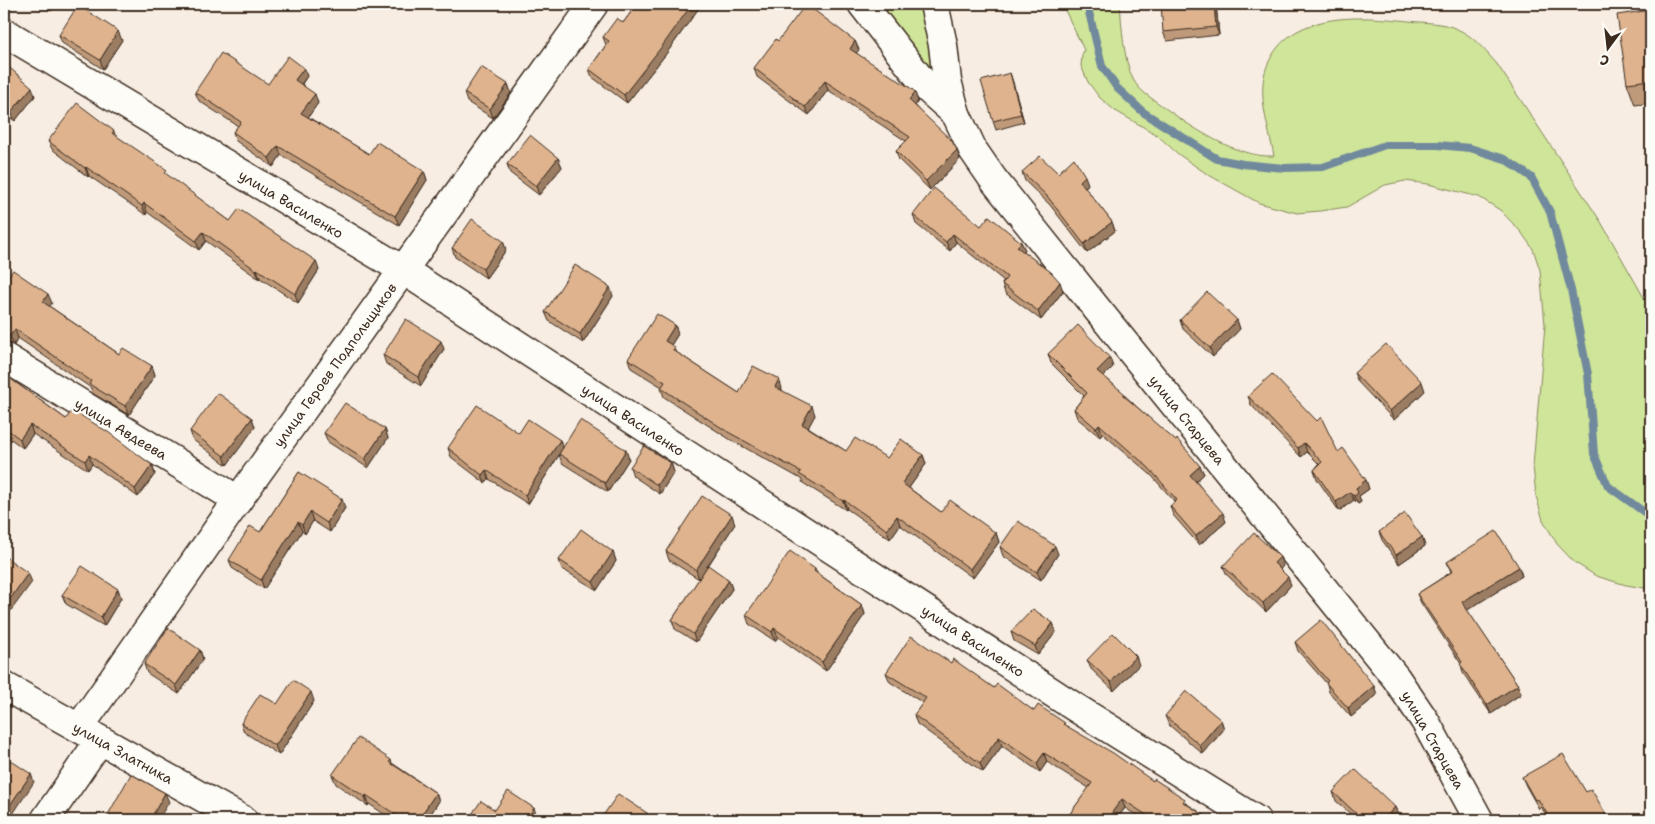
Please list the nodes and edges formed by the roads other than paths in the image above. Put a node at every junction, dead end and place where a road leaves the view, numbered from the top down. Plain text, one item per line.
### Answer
1 (594, 4) edge
2 (862, 4) edge
3 (934, 4) edge
4 (4, 32) edge
5 (956, 114) junction
6 (403, 270) junction
7 (4, 357) edge
8 (238, 500) junction
9 (4, 686) edge
10 (90, 734) junction
11 (45, 820) edge
12 (243, 820) edge
13 (1256, 820) edge
14 (1479, 820) edge

1 - 6 street, улица Героев Подпольщиков
2 - 5 street
3 - 5 street, улица Старцева
4 - 6 street, улица Василенко
5 - 14 street, улица Старцева
6 - 8 street, улица Героев Подпольщиков
6 - 13 street, улица Василенко
7 - 8 street, улица Авдеева
8 - 10 street, улица Героев Подпольщиков
9 - 10 street, улица Златника
10 - 11 street, улица Героев Подпольщиков
10 - 12 street, улица Златника

